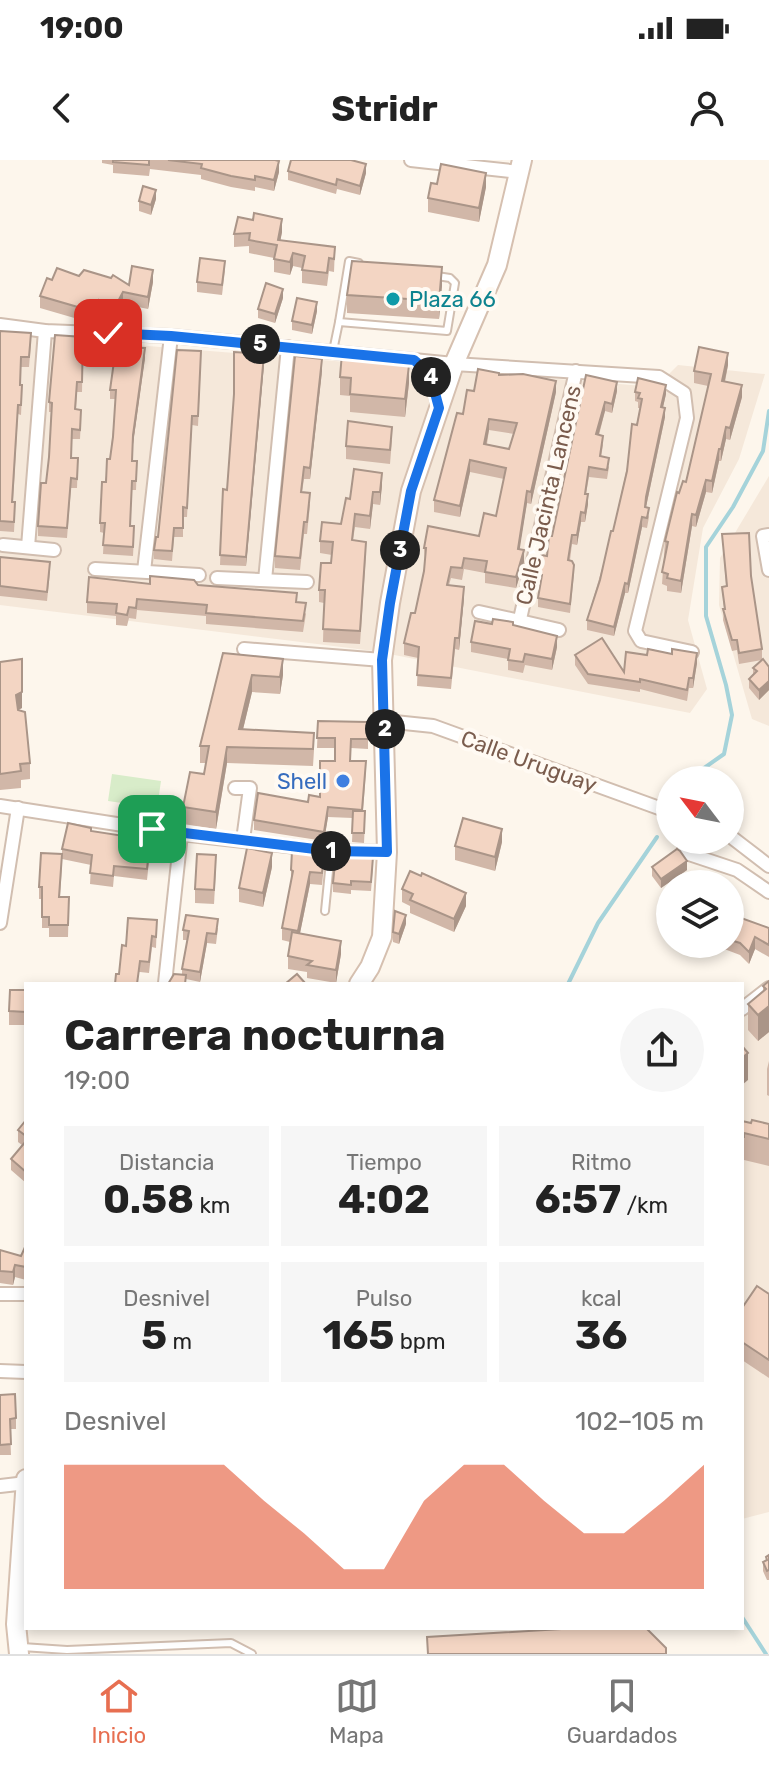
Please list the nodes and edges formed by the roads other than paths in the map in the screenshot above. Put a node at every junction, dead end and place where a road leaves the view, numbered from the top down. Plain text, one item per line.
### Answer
1 (411, 160) edge
2 (521, 166) edge
3 (363, 264) edge
4 (421, 273) edge
5 (339, 322) junction
6 (0, 325) edge
7 (45, 331) junction
8 (171, 336) junction
9 (288, 347) junction
10 (333, 351) junction
11 (414, 360) junction
12 (454, 364) junction
13 (576, 371) junction
14 (439, 408) junction
15 (769, 535) edge
16 (3, 545) dead end
17 (28, 547) junction
18 (54, 550) dead end
19 (95, 569) dead end
20 (769, 570) edge
21 (144, 571) junction
22 (199, 575) dead end
23 (217, 578) dead end
24 (265, 580) junction
25 (307, 582) dead end
26 (479, 612) dead end
27 (520, 619) junction
28 (559, 630) dead end
29 (244, 649) dead end
30 (692, 652) edge
31 (382, 660) junction
32 (385, 721) junction
33 (235, 788) dead end
34 (0, 806) edge
35 (656, 807) edge
36 (18, 808) junction
37 (181, 834) junction
38 (243, 840) junction
39 (744, 847) edge
40 (331, 851) junction
41 (387, 852) junction
42 (689, 854) edge
43 (769, 866) edge
44 (769, 892) edge
45 (325, 911) dead end
46 (0, 923) edge
47 (165, 982) edge
48 (360, 982) edge
49 (769, 988) edge
50 (744, 1007) edge
51 (0, 1294) edge
52 (24, 1294) edge
53 (0, 1371) edge
54 (24, 1372) edge
55 (24, 1482) edge
56 (0, 1486) edge
57 (24, 1498) edge
58 (8, 1625) edge
59 (19, 1650) edge
60 (252, 1654) edge

1 - 2 street
2 - 12 street
3 - 5 lane
4 - 5 lane
5 - 10 lane
6 - 7 street
7 - 8 street
7 - 17 street
8 - 9 street
8 - 21 street
9 - 10 street
9 - 24 street
10 - 11 street
11 - 12 street
11 - 14 street
12 - 13 street
12 - 14 street
13 - 27 street, Calle Jacinta Lancens
13 - 30 street
14 - 31 street
15 - 20 street
16 - 17 street
17 - 18 street
19 - 21 street
21 - 22 street
23 - 24 street
24 - 25 street
26 - 27 street
27 - 28 street
29 - 31 street
31 - 32 street
32 - 35 street, Calle Uruguay
32 - 41 street
33 - 38 street
34 - 36 street
36 - 37 street
36 - 46 street
37 - 38 street
37 - 47 street
38 - 40 street
39 - 43 street
40 - 41 street
40 - 45 lane
41 - 48 street
42 - 44 street
49 - 50 street
51 - 52 street
53 - 54 street
55 - 56 street
57 - 58 street
58 - 59 street
59 - 60 lane

